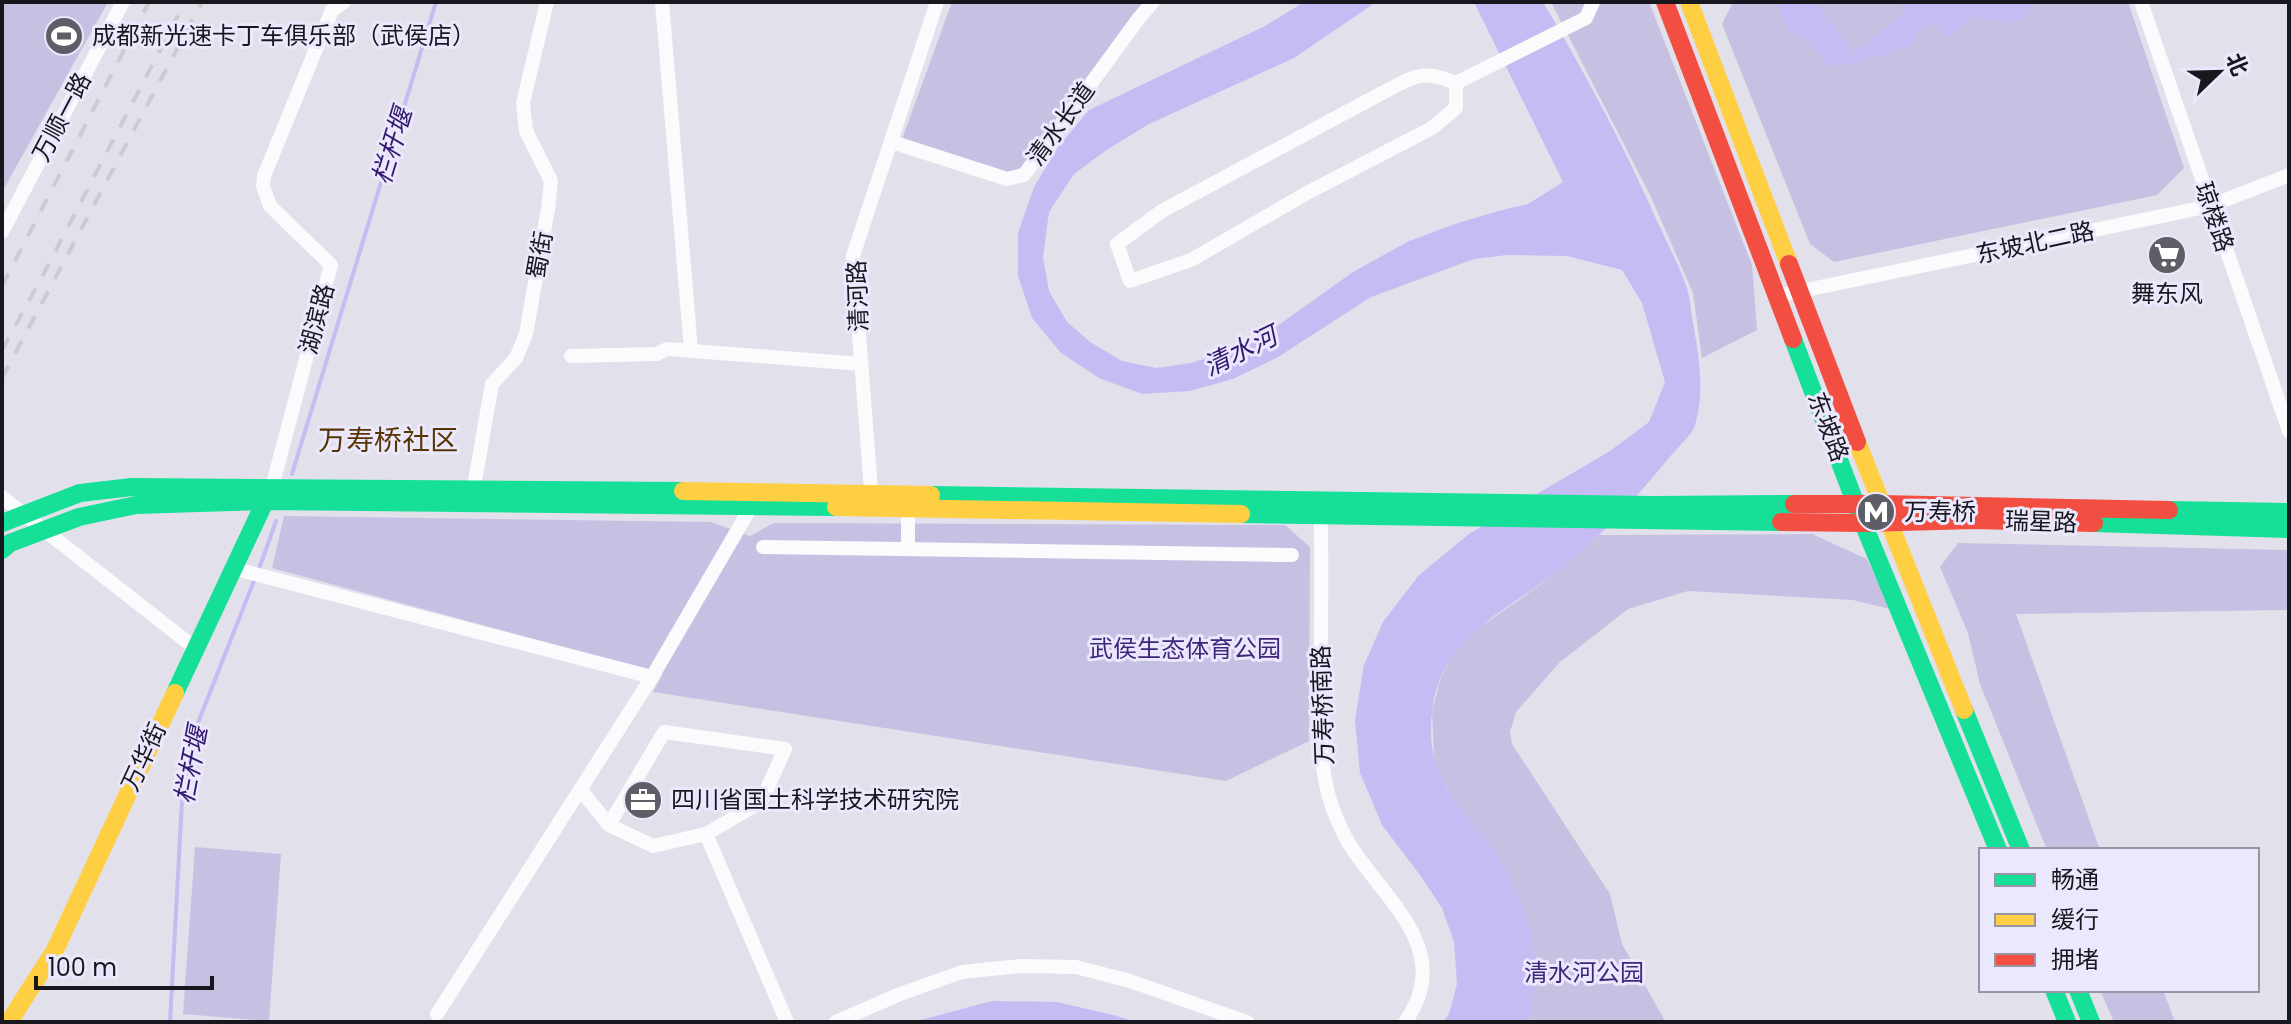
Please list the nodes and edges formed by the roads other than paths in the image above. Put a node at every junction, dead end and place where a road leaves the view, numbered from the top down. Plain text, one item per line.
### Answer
1 (123, 2) edge
2 (344, 2) edge
3 (547, 2) edge
4 (662, 2) edge
5 (937, 2) edge
6 (1153, 2) edge
7 (1593, 2) edge
8 (1665, 2) edge
9 (2141, 2) edge
10 (1691, 3) edge
11 (1456, 83) junction
12 (892, 142) junction
13 (2289, 175) edge
14 (2210, 206) junction
15 (2, 232) edge
16 (1799, 292) junction
17 (1777, 296) junction
18 (691, 350) junction
19 (571, 356) dead end
20 (861, 364) junction
21 (2289, 431) edge
22 (269, 494) junction
23 (472, 496) junction
24 (2, 497) edge
25 (752, 500) junction
26 (872, 501) junction
27 (908, 508) junction
28 (1320, 508) junction
29 (1650, 512) junction
30 (1884, 512) junction
31 (2289, 512) edge
32 (1860, 514) junction
33 (26, 516) junction
34 (2, 523) edge
35 (2289, 529) edge
36 (44, 530) junction
37 (763, 547) dead end
38 (908, 549) junction
39 (2, 550) edge
40 (1292, 555) dead end
41 (232, 568) junction
42 (195, 648) junction
43 (652, 677) junction
44 (580, 789) junction
45 (609, 825) junction
46 (706, 834) junction
47 (1997, 848) edge
48 (2020, 848) edge
49 (2055, 992) edge
50 (2079, 992) edge
51 (437, 1014) dead end
52 (9, 1022) edge
53 (787, 1022) edge
54 (836, 1022) edge
55 (1247, 1022) edge
56 (1405, 1022) edge
57 (2067, 1022) edge
58 (2091, 1022) edge

1 - 15 street, 万顺一路
2 - 22 street, 湖滨路
3 - 23 street, 蜀街
4 - 18 street
5 - 12 street, 清河路
6 - 12 street, 清水长道
7 - 11 street
8 - 17 street, 东坡路
9 - 14 street, 琼楼路
10 - 16 street, 东坡路
11 - 11 street
12 - 20 street, 清河路
13 - 14 street, 东坡北二路
14 - 16 street, 东坡北二路
14 - 21 street, 琼楼路
16 - 17 street, 东坡北二路
16 - 30 street, 东坡路
17 - 32 street, 东坡路
18 - 19 street
18 - 20 street
20 - 26 street, 清河路
22 - 23 street
22 - 33 street
22 - 36 street
22 - 41 street, 万华街
23 - 25 street
24 - 33 street
25 - 26 street
25 - 43 street
26 - 27 street
26 - 28 street
27 - 28 street
27 - 38 street
28 - 29 street
28 - 29 street
28 - 56 street, 万寿桥南路
29 - 32 street, 瑞星路
30 - 31 street, 瑞星路
30 - 32 street, 瑞星路
30 - 35 street, 瑞星路
30 - 48 street, 东坡路
32 - 47 street, 东坡路
33 - 34 street
33 - 36 street
36 - 39 street
36 - 42 street
37 - 38 street
38 - 40 street
41 - 42 street, 万华街
41 - 43 street
42 - 52 street, 万华街
43 - 44 street
44 - 45 street
44 - 51 street
45 - 46 street
45 - 46 street
46 - 53 street
49 - 57 street
50 - 58 street
54 - 55 street

